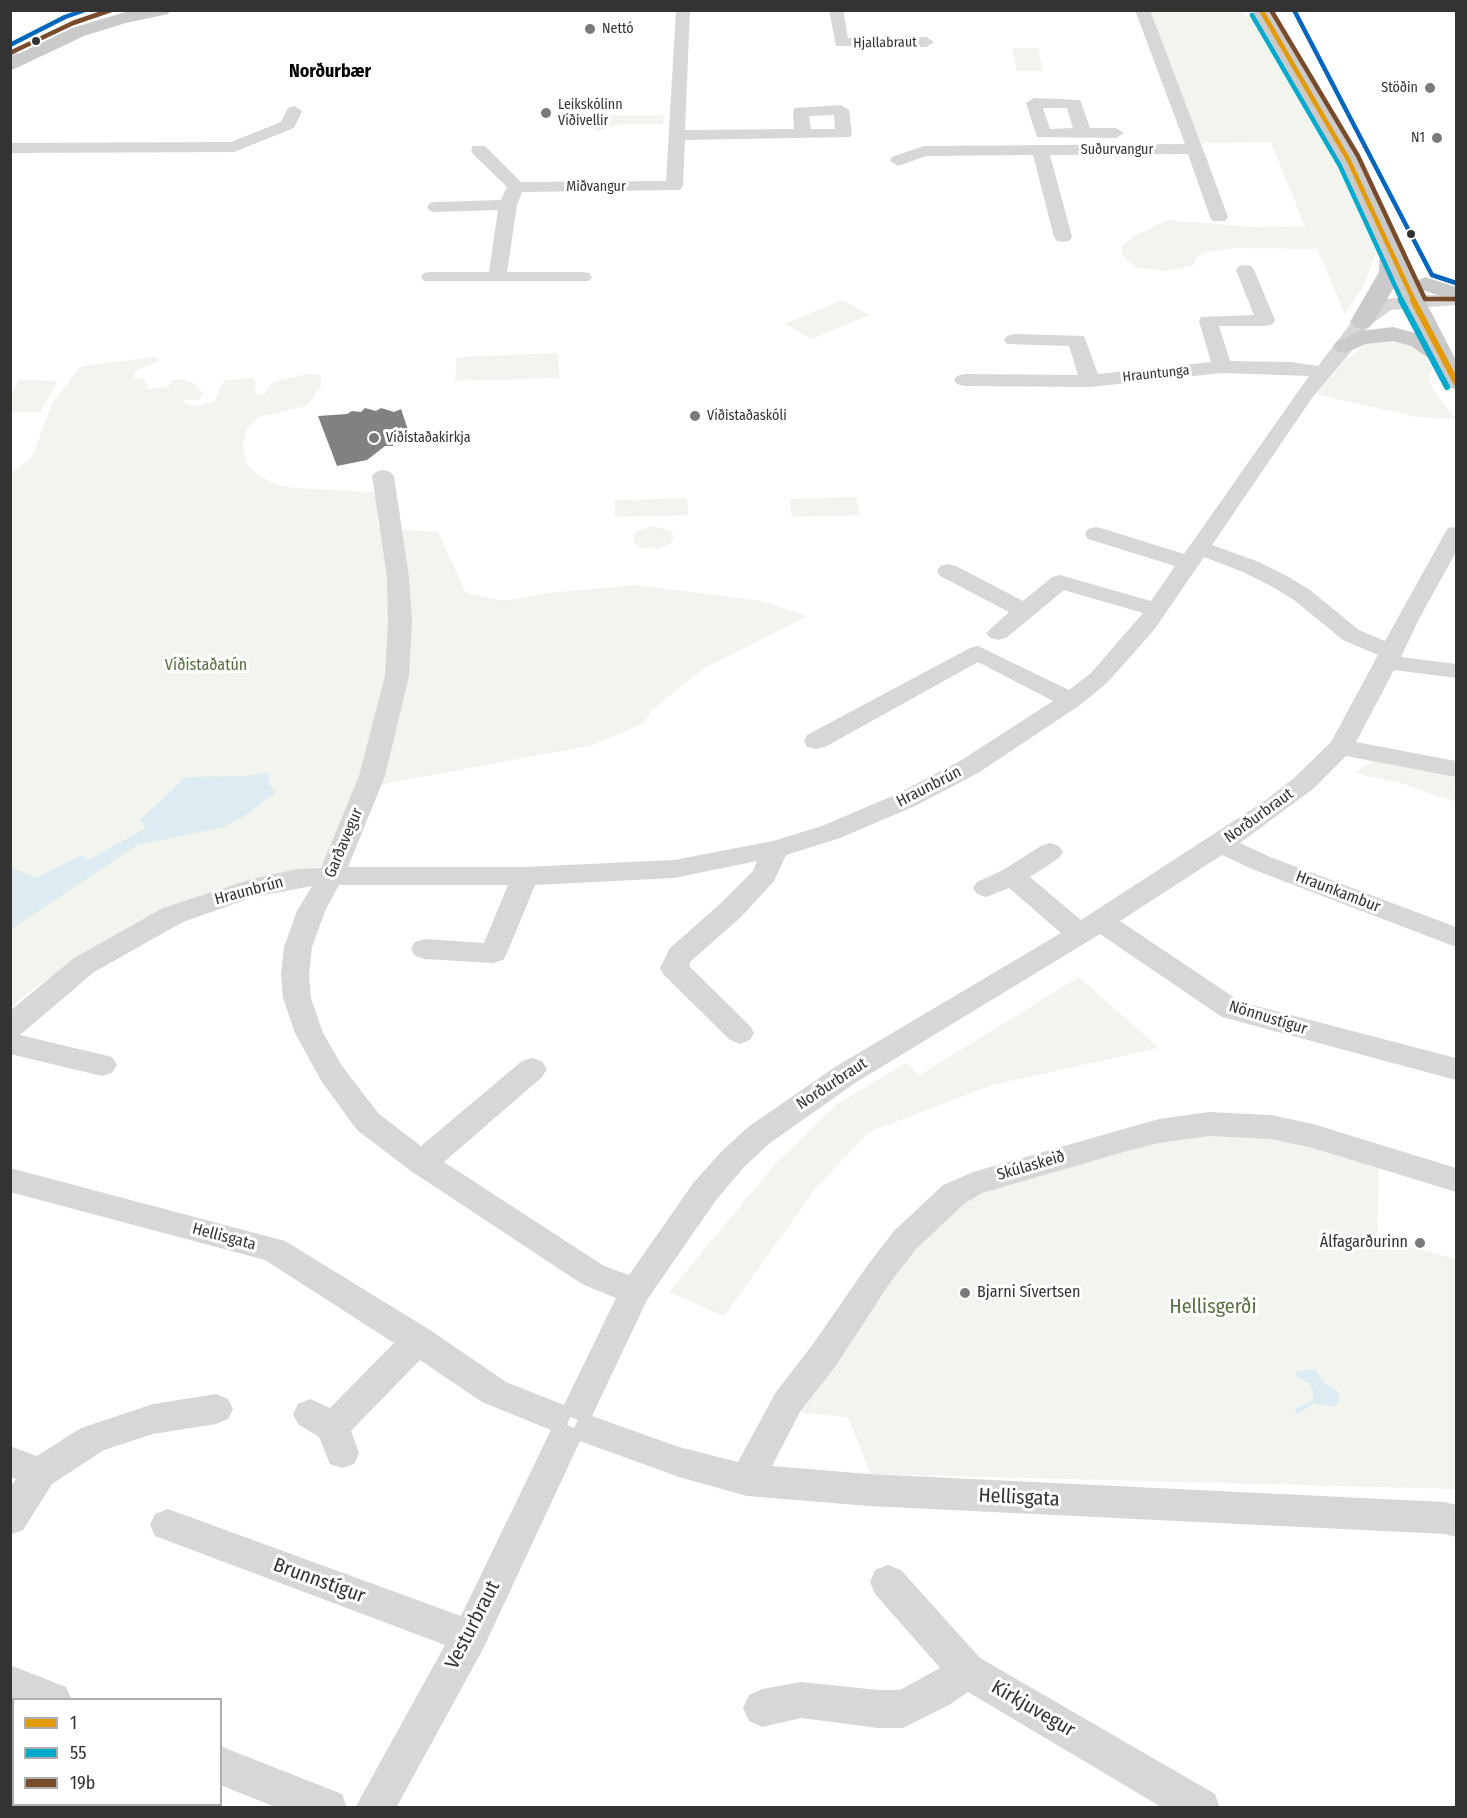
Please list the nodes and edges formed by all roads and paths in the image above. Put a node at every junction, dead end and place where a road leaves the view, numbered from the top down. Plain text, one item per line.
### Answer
1 (683, 10) edge
2 (836, 10) edge
3 (1142, 10) edge
4 (154, 11) edge
5 (115, 12) edge
6 (1272, 13) edge
7 (926, 42) dead end
8 (11, 59) edge
9 (294, 111) dead end
10 (1083, 133) dead end
11 (803, 134) dead end
12 (677, 135) junction
13 (1192, 141) junction
14 (10, 148) edge
15 (479, 150) dead end
16 (1040, 150) junction
17 (898, 161) dead end
18 (517, 187) junction
19 (508, 205) junction
20 (436, 207) dead end
21 (1219, 217) dead end
22 (1063, 237) dead end
23 (1391, 250) junction
24 (1245, 270) dead end
25 (497, 276) junction
26 (430, 277) dead end
27 (583, 277) dead end
28 (1456, 294) edge
29 (1434, 302) edge
30 (1362, 322) junction
31 (1014, 340) dead end
32 (1451, 344) edge
33 (1345, 346) junction
34 (1222, 367) junction
35 (1322, 372) junction
36 (964, 380) dead end
37 (1090, 381) junction
38 (1456, 382) edge
39 (384, 476) dead end
40 (1456, 533) edge
41 (1096, 534) dead end
42 (1194, 556) junction
43 (948, 571) dead end
44 (1156, 610) junction
45 (1024, 611) junction
46 (998, 633) dead end
47 (1388, 657) junction
48 (1456, 671) edge
49 (1071, 700) junction
50 (816, 741) dead end
51 (1341, 747) junction
52 (1456, 769) edge
53 (1220, 844) junction
54 (775, 849) junction
55 (1050, 852) dead end
56 (331, 876) junction
57 (525, 876) junction
58 (1012, 876) junction
59 (986, 888) dead end
60 (1090, 928) junction
61 (1456, 937) edge
62 (425, 949) dead end
63 (10, 1027) edge
64 (740, 1033) dead end
65 (10, 1043) edge
66 (102, 1065) dead end
67 (532, 1069) dead end
68 (1456, 1069) edge
69 (422, 1163) junction
70 (10, 1180) edge
71 (1456, 1180) edge
72 (635, 1292) junction
73 (418, 1340) junction
74 (216, 1409) dead end
75 (572, 1423) junction
76 (328, 1431) dead end
77 (25, 1467) edge
78 (747, 1480) junction
79 (10, 1518) edge
80 (1456, 1521) edge
81 (168, 1526) dead end
82 (888, 1582) dead end
83 (470, 1637) junction
84 (967, 1671) junction
85 (10, 1683) edge
86 (48, 1698) edge
87 (762, 1708) dead end
88 (222, 1766) edge
89 (328, 1808) edge
90 (374, 1808) edge
91 (1201, 1808) edge

1 - 12 street, Miðvangur
2 - 7 street, Hjallabraut
3 - 13 street
4 - 8 main road
5 - 8 main road
6 - 23 main road
6 - 29 main road
9 - 14 street
10 - 13 street, Suðurvangur
11 - 12 street
12 - 18 street, Miðvangur
13 - 16 street, Suðurvangur
13 - 21 street
15 - 18 street
16 - 17 street, Suðurvangur
16 - 22 street
18 - 19 street
19 - 20 street
19 - 25 street
23 - 29 main road
23 - 30 main road
24 - 34 street
25 - 26 street
25 - 27 street
28 - 29 main road
29 - 30 street
29 - 32 main road
30 - 33 street, Hraunbrún
31 - 37 street
32 - 33 main road
32 - 38 main road
33 - 35 street, Hraunbrún
34 - 35 street, Hrauntunga
34 - 37 street, Hrauntunga
35 - 42 street, Hraunbrún
36 - 37 street, Hrauntunga
39 - 56 street, Garðavegur
40 - 47 street, Norðurbraut
41 - 42 street
42 - 44 street, Hraunbrún
42 - 47 street
43 - 45 street
44 - 45 street
44 - 49 street, Hraunbrún
45 - 46 street
47 - 48 street
47 - 51 street, Norðurbraut
49 - 50 street
49 - 54 street, Hraunbrún
51 - 52 street
51 - 53 street, Norðurbraut
53 - 60 street, Norðurbraut
53 - 61 street, Hraunkambur
54 - 57 street, Hraunbrún
54 - 64 street
55 - 58 street
56 - 57 street, Hraunbrún
56 - 63 street, Hraunbrún
56 - 69 street, Garðavegur
57 - 62 street
58 - 59 street
58 - 60 street
60 - 68 street, Nönnustígur
60 - 72 street, Norðurbraut
65 - 66 street
67 - 69 street
69 - 72 street, Garðavegur
70 - 73 street, Hellisgata
71 - 78 street, Skúlaskeið
72 - 75 street, Vesturbraut
73 - 75 street, Hellisgata
73 - 76 street
74 - 77 street
75 - 78 street, Hellisgata
75 - 83 street, Vesturbraut
77 - 79 street
78 - 80 street, Hellisgata
81 - 83 street, Brunnstígur
82 - 84 street, Kirkjuvegur
83 - 90 street, Vesturbraut
84 - 87 street
84 - 91 street, Kirkjuvegur
85 - 86 street
88 - 89 street

